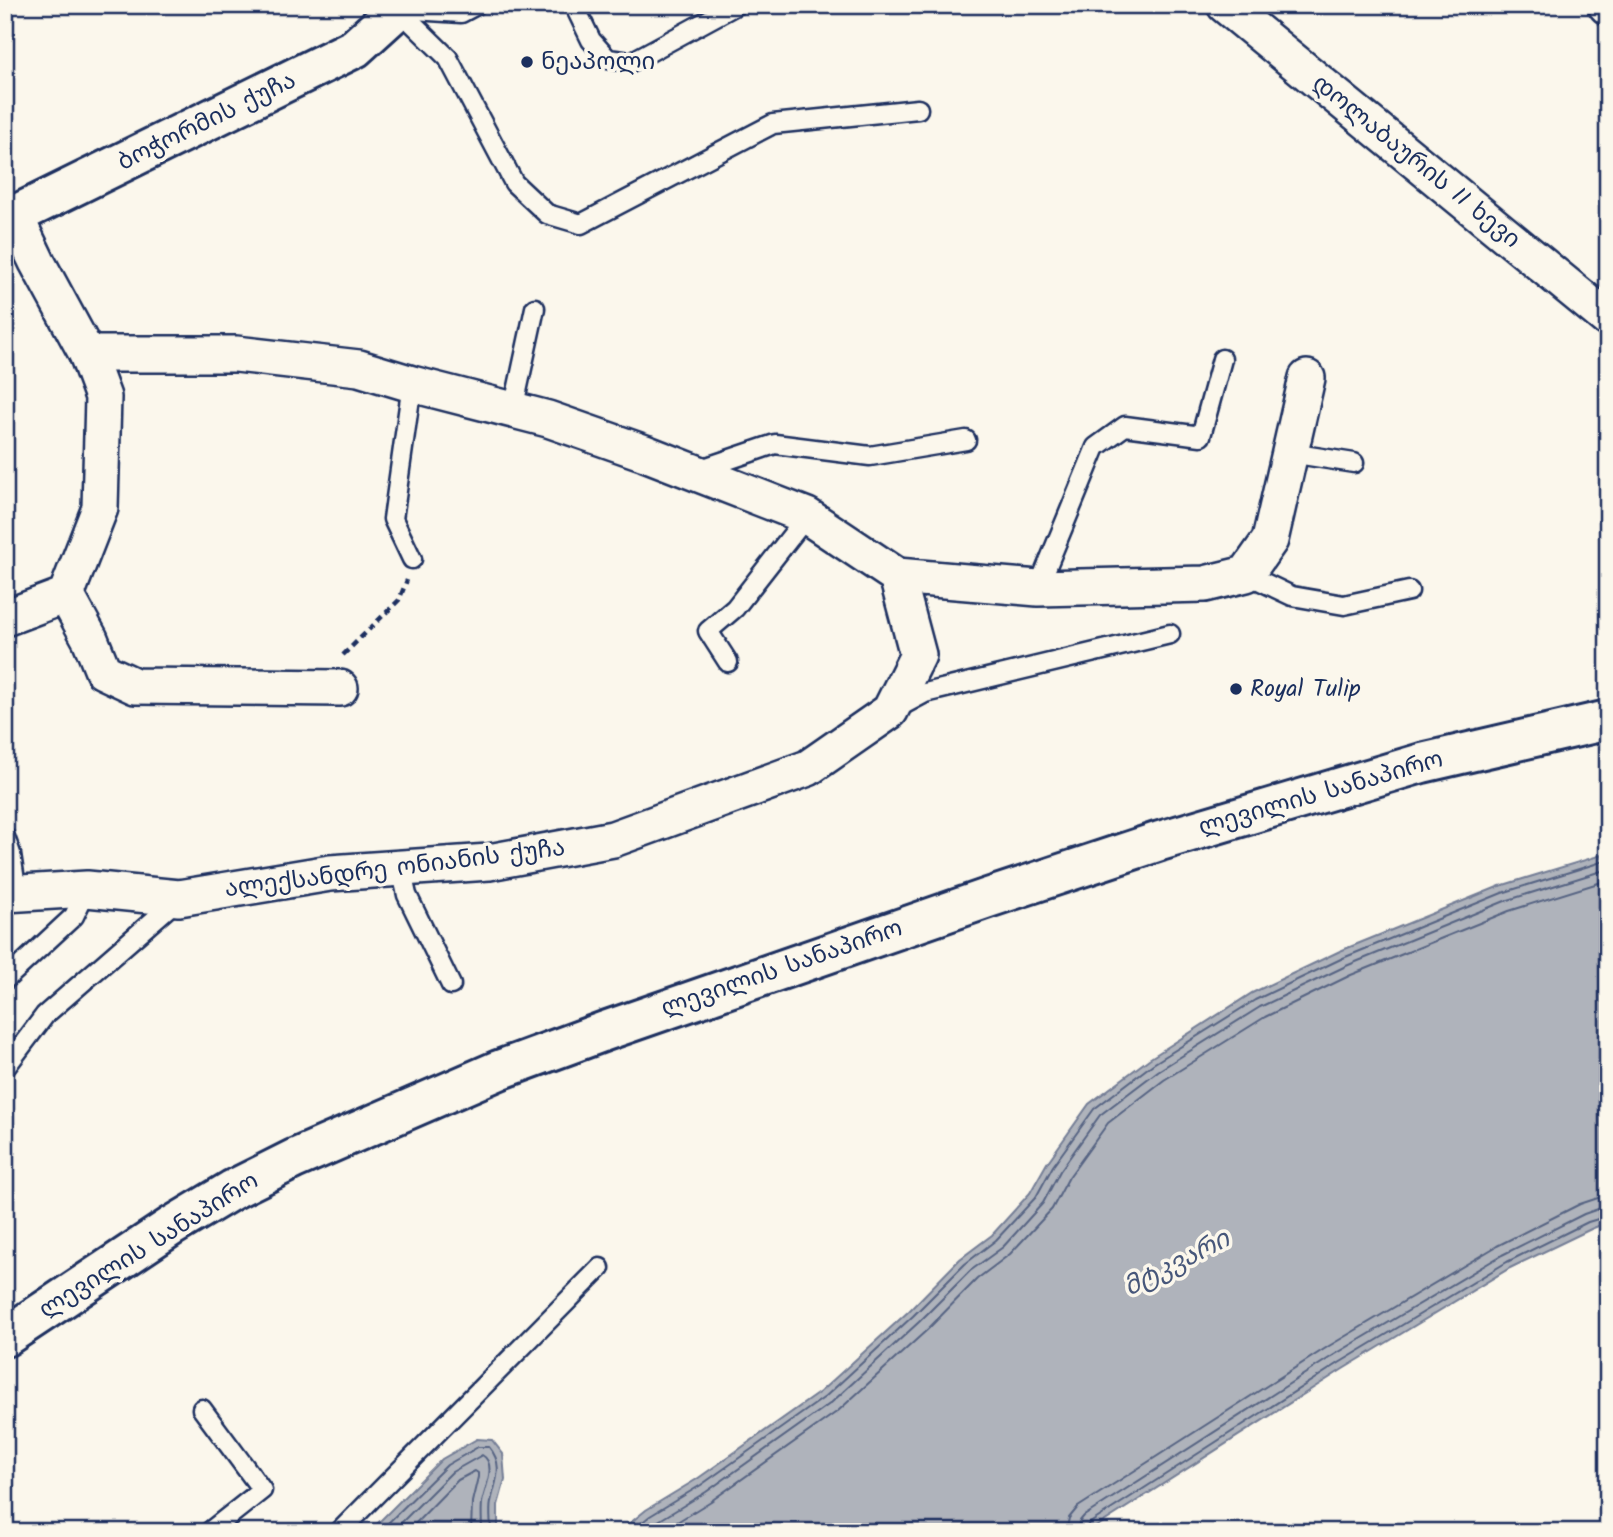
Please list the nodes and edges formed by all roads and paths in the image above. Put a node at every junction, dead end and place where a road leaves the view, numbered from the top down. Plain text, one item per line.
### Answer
1 (476, 5) edge
2 (574, 5) edge
3 (736, 5) edge
4 (1225, 5) edge
5 (398, 7) edge
6 (918, 109) dead end
7 (10, 218) edge
8 (535, 308) dead end
9 (1608, 319) edge
10 (87, 354) junction
11 (1222, 359) dead end
12 (1307, 378) dead end
13 (412, 384) junction
14 (513, 410) junction
15 (967, 440) dead end
16 (1290, 453) junction
17 (1354, 463) dead end
18 (694, 472) junction
19 (807, 516) junction
20 (412, 559) joint
21 (1246, 574) junction
22 (897, 576) junction
23 (1038, 588) junction
24 (1409, 591) dead end
25 (66, 595) junction
26 (5, 618) edge
27 (1170, 634) dead end
28 (728, 662) dead end
29 (326, 688) joint
30 (890, 711) junction
31 (1608, 720) edge
32 (5, 837) edge
33 (401, 868) junction
34 (87, 890) junction
35 (11, 894) edge
36 (179, 898) junction
37 (5, 980) edge
38 (451, 985) dead end
39 (5, 1068) edge
40 (600, 1268) dead end
41 (5, 1336) edge
42 (202, 1409) dead end
43 (209, 1532) edge
44 (339, 1532) edge

1 - 5 lane
2 - 3 lane
4 - 9 street, დოლაბაურის II ხევი
5 - 6 lane
5 - 7 main road, ბოჭორმის ქუჩა
7 - 10 street
8 - 14 lane
10 - 13 street
10 - 25 street
11 - 23 lane
12 - 16 street
13 - 14 street
13 - 20 lane
14 - 18 street
15 - 18 lane
16 - 17 lane
16 - 21 street
18 - 19 street
19 - 22 street
19 - 28 lane
20 - 29 path
21 - 23 street
21 - 24 lane
22 - 23 street
22 - 30 street, ალექსანდრე ონიანის ქუჩა
25 - 26 street
25 - 29 street
27 - 30 lane
30 - 33 street, ალექსანდრე ონიანის ქუჩა
31 - 41 main road, ლევილის სანაპირო
32 - 35 lane
33 - 36 street, ალექსანდრე ონიანის ქუჩა
33 - 38 lane
34 - 35 street, ალექსანდრე ონიანის ქუჩა
34 - 36 street, ალექსანდრე ონიანის ქუჩა
34 - 37 lane
36 - 39 lane
40 - 44 lane
42 - 43 lane

